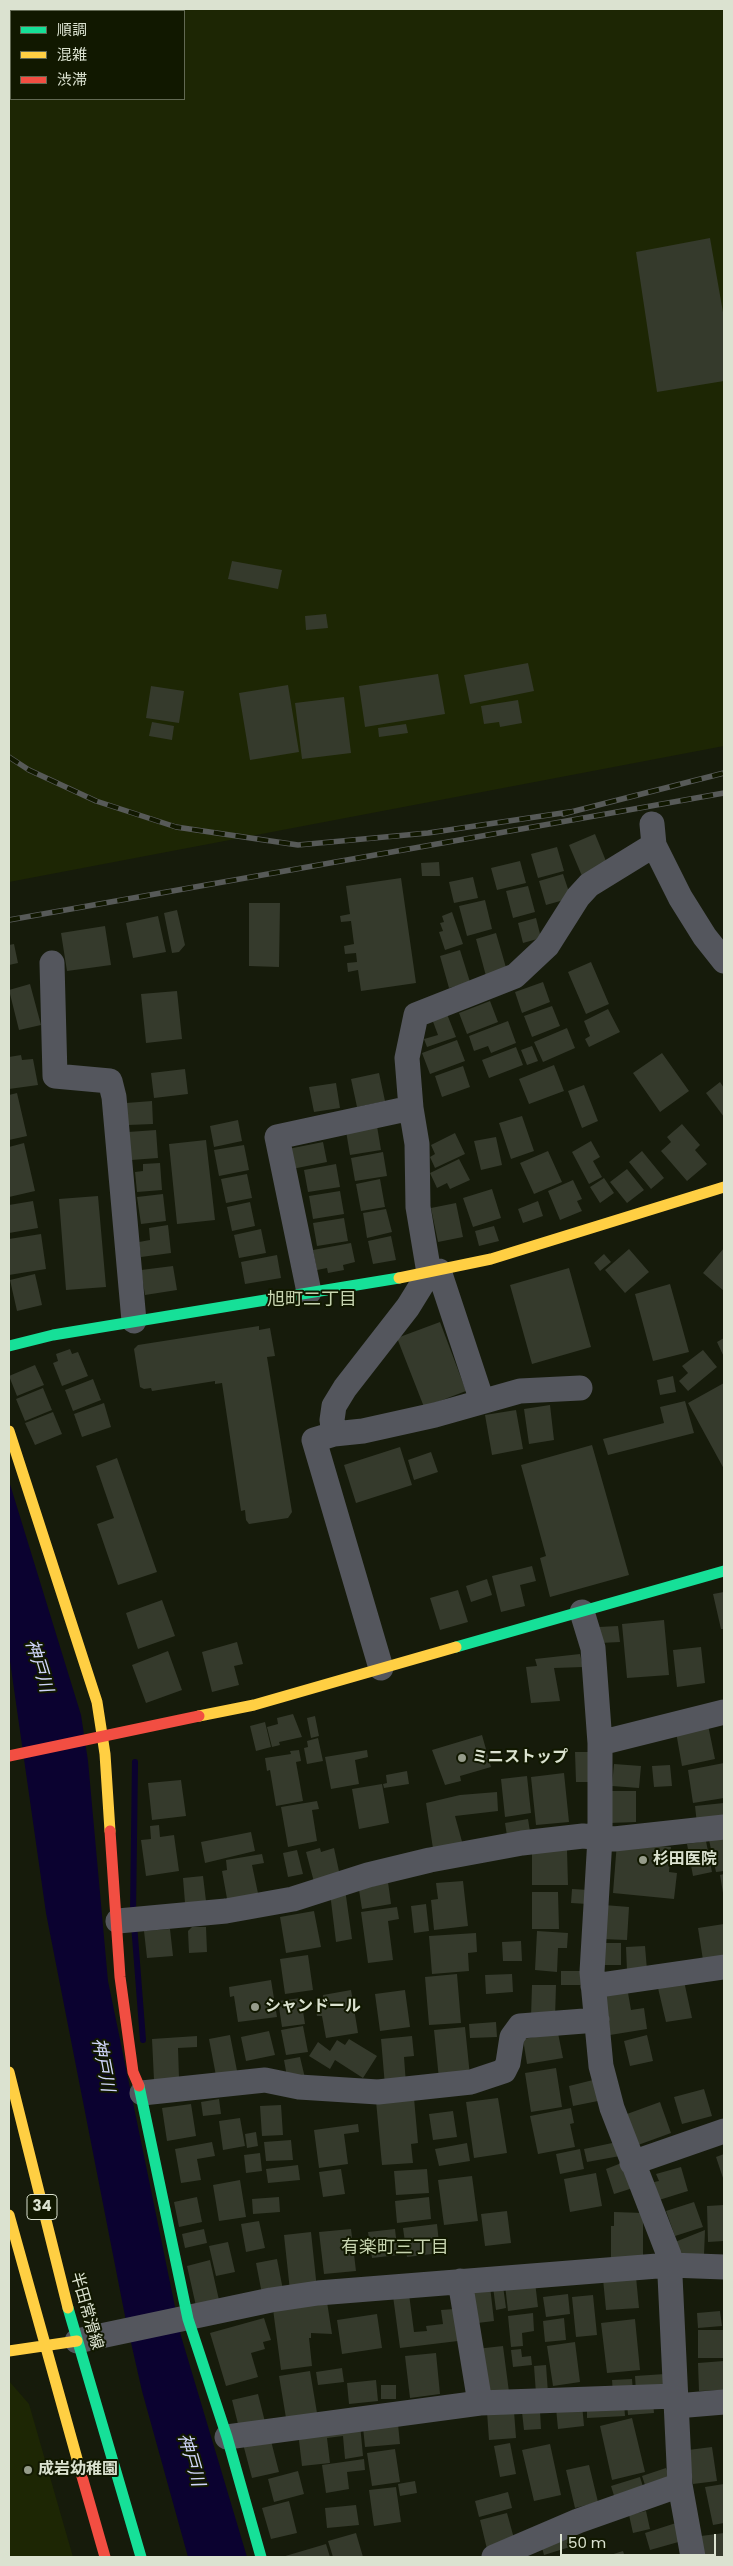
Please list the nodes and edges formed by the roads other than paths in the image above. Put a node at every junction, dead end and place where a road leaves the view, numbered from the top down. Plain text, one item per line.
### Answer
1 (724, 961) edge
2 (52, 963) dead end
3 (411, 1108) junction
4 (724, 1187) edge
5 (434, 1272) junction
6 (309, 1292) junction
7 (134, 1321) junction
8 (9, 1346) edge
9 (580, 1388) dead end
10 (482, 1401) junction
11 (9, 1431) edge
12 (334, 1434) junction
13 (724, 1571) edge
14 (582, 1612) junction
15 (381, 1668) junction
16 (724, 1712) edge
17 (104, 1736) junction
18 (600, 1743) junction
19 (9, 1756) edge
20 (724, 1827) edge
21 (600, 1838) junction
22 (128, 1920) junction
23 (724, 1967) edge
24 (593, 1986) junction
25 (597, 2020) junction
26 (9, 2072) edge
27 (142, 2093) junction
28 (724, 2131) edge
29 (632, 2163) junction
30 (9, 2215) edge
31 (670, 2266) junction
32 (724, 2267) edge
33 (460, 2281) junction
34 (188, 2319) junction
35 (77, 2341) junction
36 (45, 2346) junction
37 (9, 2351) edge
38 (675, 2401) junction
39 (724, 2402) edge
40 (480, 2403) junction
41 (227, 2436) junction
42 (680, 2485) junction
43 (105, 2557) edge
44 (141, 2557) edge
45 (261, 2557) edge
46 (494, 2557) edge
47 (693, 2557) edge

1 - 3 street
2 - 7 street
3 - 5 street
3 - 6 street
4 - 5 street
5 - 6 street
5 - 10 street
5 - 12 street
6 - 7 street
7 - 8 street
9 - 10 street
10 - 12 street
11 - 17 street
12 - 15 street
13 - 14 street
14 - 15 street
14 - 18 street
15 - 17 street
16 - 18 street
17 - 19 street
17 - 22 street
18 - 21 street
20 - 21 street
21 - 22 street
21 - 24 street
22 - 27 street
23 - 24 street
24 - 25 street
25 - 27 street
25 - 29 street
26 - 35 street, 半田常滑線 / 34
27 - 34 street
28 - 29 street
29 - 31 street
30 - 36 street, 34
31 - 32 street
31 - 33 street
31 - 38 street
33 - 34 street
33 - 40 street
34 - 35 street
34 - 41 street
35 - 36 street
35 - 44 street, 半田常滑線 / 34
36 - 37 street
36 - 43 street, 34
38 - 39 street
38 - 40 street
38 - 42 street
40 - 41 street
41 - 45 street
42 - 46 street
42 - 47 street

